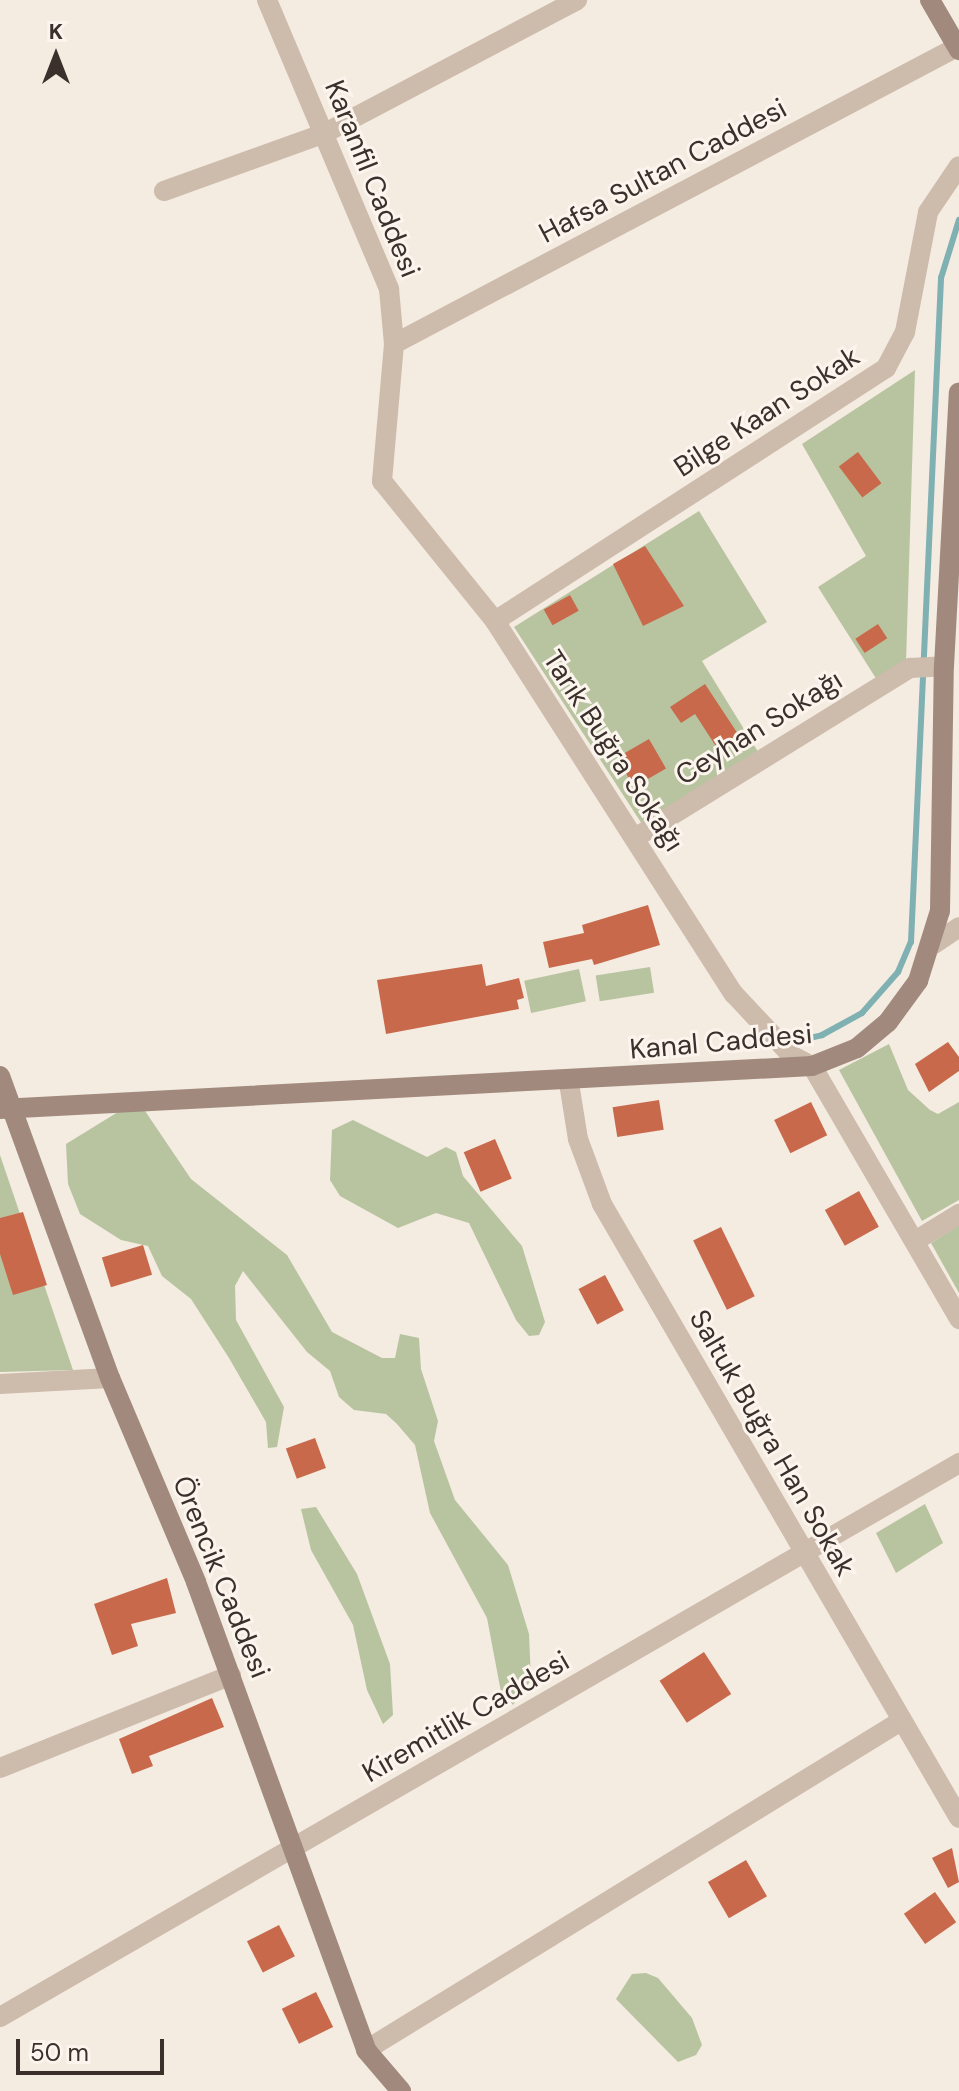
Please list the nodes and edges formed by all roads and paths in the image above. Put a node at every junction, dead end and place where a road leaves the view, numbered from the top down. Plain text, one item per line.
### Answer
1 (267, 0) edge
2 (577, 0) edge
3 (930, 0) edge
4 (958, 49) edge
5 (325, 133) junction
6 (959, 166) edge
7 (164, 191) dead end
8 (394, 344) junction
9 (959, 392) edge
10 (382, 481) joint
11 (495, 621) junction
12 (944, 666) junction
13 (638, 836) junction
14 (959, 927) edge
15 (934, 944) junction
16 (812, 1066) junction
17 (0, 1076) edge
18 (569, 1083) junction
19 (6, 1109) edge
20 (959, 1214) edge
21 (915, 1241) junction
22 (959, 1319) edge
23 (110, 1378) junction
24 (0, 1384) edge
25 (959, 1463) edge
26 (803, 1554) junction
27 (231, 1675) junction
28 (901, 1721) junction
29 (0, 1768) edge
30 (959, 1818) edge
31 (296, 1849) junction
32 (0, 2017) edge
33 (366, 2050) junction
34 (401, 2091) edge

1 - 5 street, Karanfil Caddesi
2 - 5 street
3 - 4 street
4 - 8 street, Hafsa Sultan Caddesi
5 - 7 street
5 - 8 street, Karanfil Caddesi
6 - 11 street, Bilge Kaan Sokak
8 - 10 street, Karanfil Caddesi
9 - 12 street, Kanal Caddesi
10 - 11 street, Tarık Buğra Sokağı
11 - 13 street, Tarık Buğra Sokağı
12 - 13 street, Ceyhan Sokağı
12 - 15 street, Kanal Caddesi
13 - 16 street, Tarık Buğra Sokağı
14 - 15 street
15 - 16 street, Kanal Caddesi
16 - 18 street, Kanal Caddesi
16 - 21 street
17 - 19 street, Örencik Caddesi
18 - 19 street, Kanal Caddesi
18 - 26 street, Saltuk Buğra Han Sokak
19 - 23 street, Örencik Caddesi
20 - 21 street
21 - 22 street
23 - 24 street
23 - 27 street, Örencik Caddesi
25 - 26 street, Kiremitlik Caddesi
26 - 28 street, Saltuk Buğra Han Sokak
26 - 31 street, Kiremitlik Caddesi
27 - 29 street
27 - 31 street, Örencik Caddesi
28 - 30 street, Saltuk Buğra Han Sokak
28 - 33 street
31 - 32 street, Kiremitlik Caddesi
31 - 33 street, Örencik Caddesi
33 - 34 street, Örencik Caddesi

